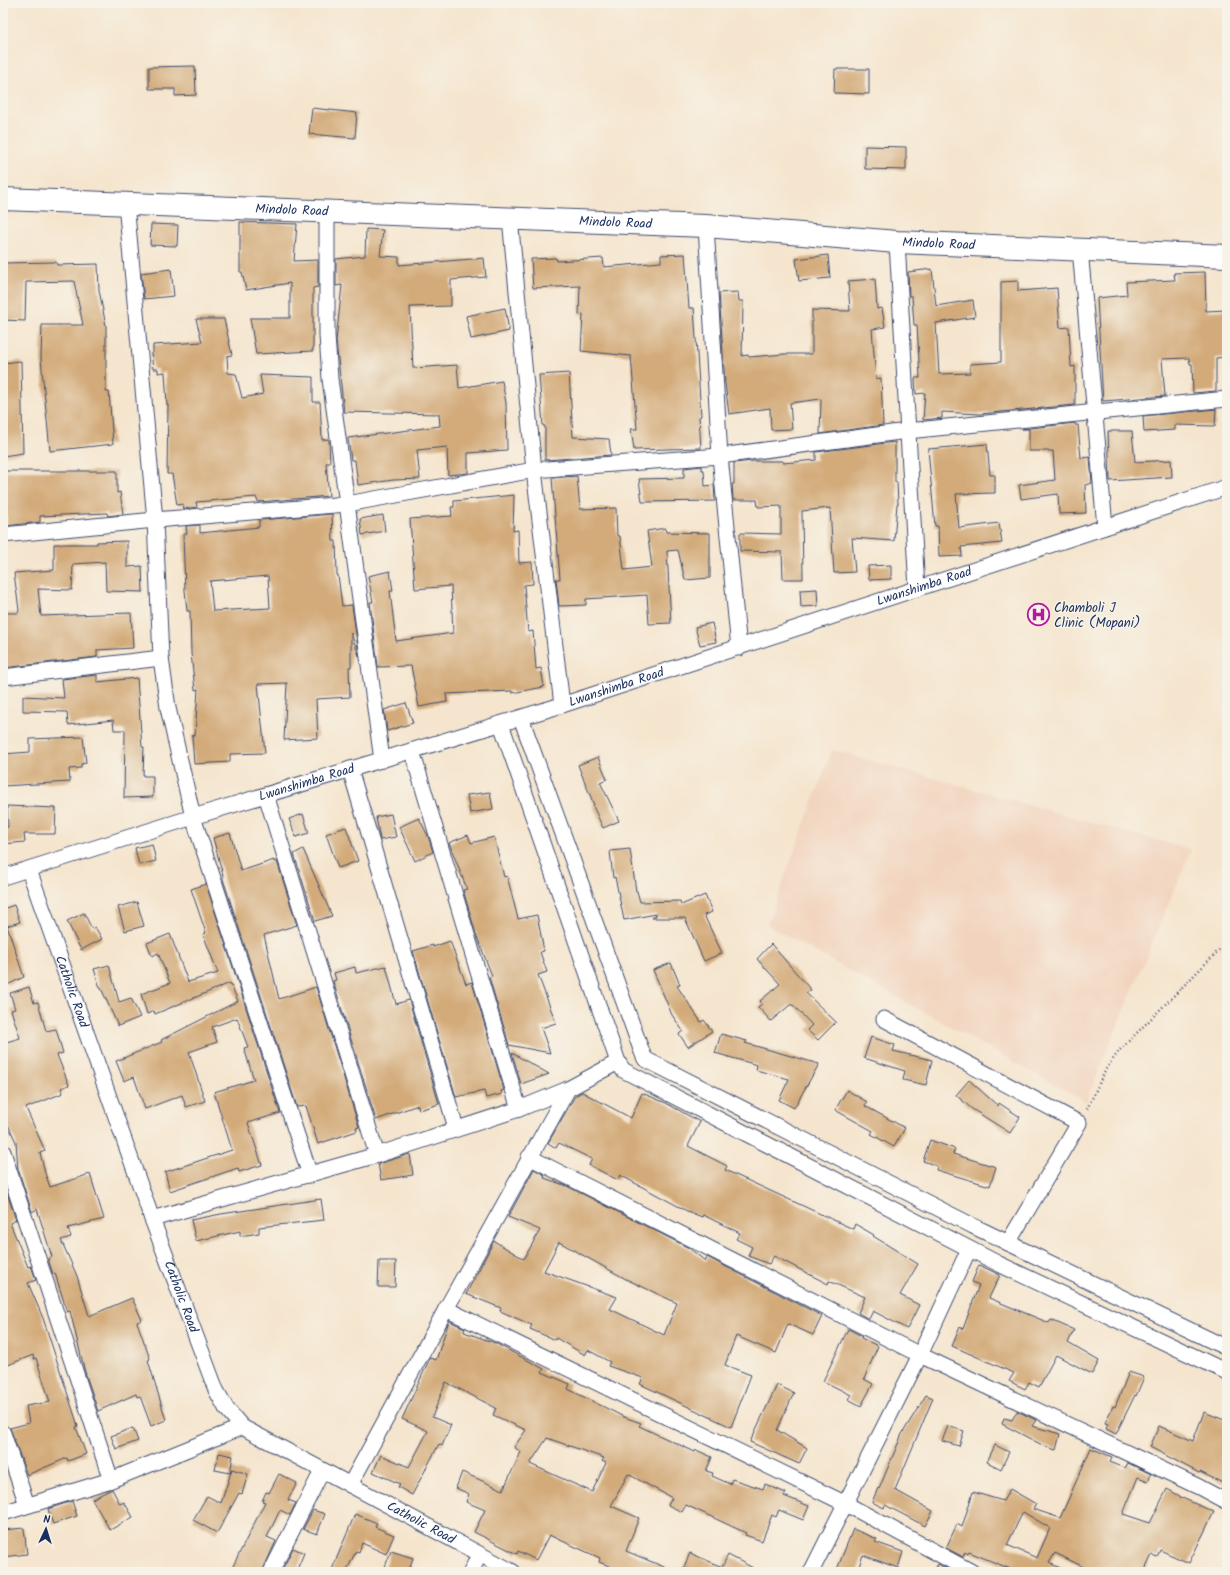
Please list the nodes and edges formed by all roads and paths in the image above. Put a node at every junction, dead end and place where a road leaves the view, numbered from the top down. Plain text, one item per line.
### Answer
1 (3, 199) edge
2 (126, 203) junction
3 (327, 212) junction
4 (510, 218) junction
5 (706, 226) junction
6 (897, 242) junction
7 (1080, 249) junction
8 (1227, 256) edge
9 (1227, 399) edge
10 (1095, 412) junction
11 (907, 431) junction
12 (720, 456) junction
13 (534, 470) junction
14 (1227, 487) edge
15 (347, 504) junction
16 (155, 520) junction
17 (1105, 527) junction
18 (3, 535) edge
19 (917, 589) junction
20 (739, 648) junction
21 (160, 658) junction
22 (3, 677) edge
23 (562, 705) junction
24 (521, 718) junction
25 (501, 724) junction
26 (412, 751) junction
27 (382, 760) junction
28 (350, 769) junction
29 (266, 795) junction
30 (193, 817) junction
31 (29, 870) junction
32 (3, 877) edge
33 (1227, 942) edge
34 (884, 1019) dead end
35 (618, 1062) junction
36 (568, 1089) junction
37 (519, 1109) junction
38 (1079, 1123) junction
39 (456, 1128) junction
40 (3, 1152) edge
41 (377, 1155) junction
42 (529, 1157) junction
43 (310, 1175) junction
44 (152, 1219) junction
45 (1008, 1243) junction
46 (969, 1249) junction
47 (446, 1309) junction
48 (1158, 1315) junction
49 (1148, 1334) junction
50 (1227, 1348) edge
51 (920, 1355) junction
52 (1227, 1372) edge
53 (242, 1427) junction
54 (3, 1433) edge
55 (322, 1471) junction
56 (111, 1480) junction
57 (350, 1485) junction
58 (1227, 1502) edge
59 (846, 1504) junction
60 (27, 1505) junction
61 (3, 1513) edge
62 (479, 1555) junction
63 (271, 1572) edge
64 (471, 1572) edge
65 (513, 1572) edge
66 (811, 1572) edge
67 (972, 1572) edge

1 - 2 street, Mindolo Road
2 - 3 street, Mindolo Road
2 - 16 street
3 - 4 street, Mindolo Road
3 - 15 street
4 - 5 street, Mindolo Road
4 - 13 street
5 - 6 street, Mindolo Road
5 - 12 street
6 - 7 street, Mindolo Road
6 - 11 street
7 - 8 street, Mindolo Road
7 - 10 street
9 - 10 street
10 - 11 street
10 - 17 street
11 - 12 street
11 - 19 street
12 - 13 street
12 - 20 street
13 - 15 street
13 - 23 street
14 - 17 street, Lwanshimba Road
15 - 16 street
15 - 27 street
16 - 18 street
16 - 21 street
17 - 19 street, Lwanshimba Road
19 - 20 street, Lwanshimba Road
20 - 23 street, Lwanshimba Road
21 - 22 street
21 - 30 street
23 - 24 street, Lwanshimba Road
24 - 25 street, Lwanshimba Road
24 - 45 street
25 - 26 street, Lwanshimba Road
25 - 35 street
26 - 27 street, Lwanshimba Road
26 - 37 street
27 - 28 street, Lwanshimba Road
28 - 29 street, Lwanshimba Road
28 - 39 street
29 - 30 street, Lwanshimba Road
29 - 41 street
30 - 31 street, Lwanshimba Road
30 - 43 street
31 - 32 street, Lwanshimba Road
31 - 44 street, Catholic Road
33 - 38 path
34 - 38 street
35 - 36 street
35 - 46 street
36 - 37 street
36 - 42 street
37 - 39 street
38 - 45 street
39 - 41 street
40 - 56 street
41 - 43 street
42 - 47 street
42 - 51 street
43 - 44 street
44 - 53 street, Catholic Road
45 - 48 street
46 - 49 street
46 - 51 street
47 - 57 street
47 - 59 street
48 - 49 street
48 - 50 street
49 - 52 street
51 - 58 street
51 - 59 street
53 - 55 street, Catholic Road
53 - 56 street
54 - 60 street
55 - 57 street, Catholic Road
55 - 63 street
56 - 60 street
57 - 62 street, Catholic Road
59 - 66 street
59 - 67 street
60 - 61 street
62 - 64 street
62 - 65 street, Catholic Road

